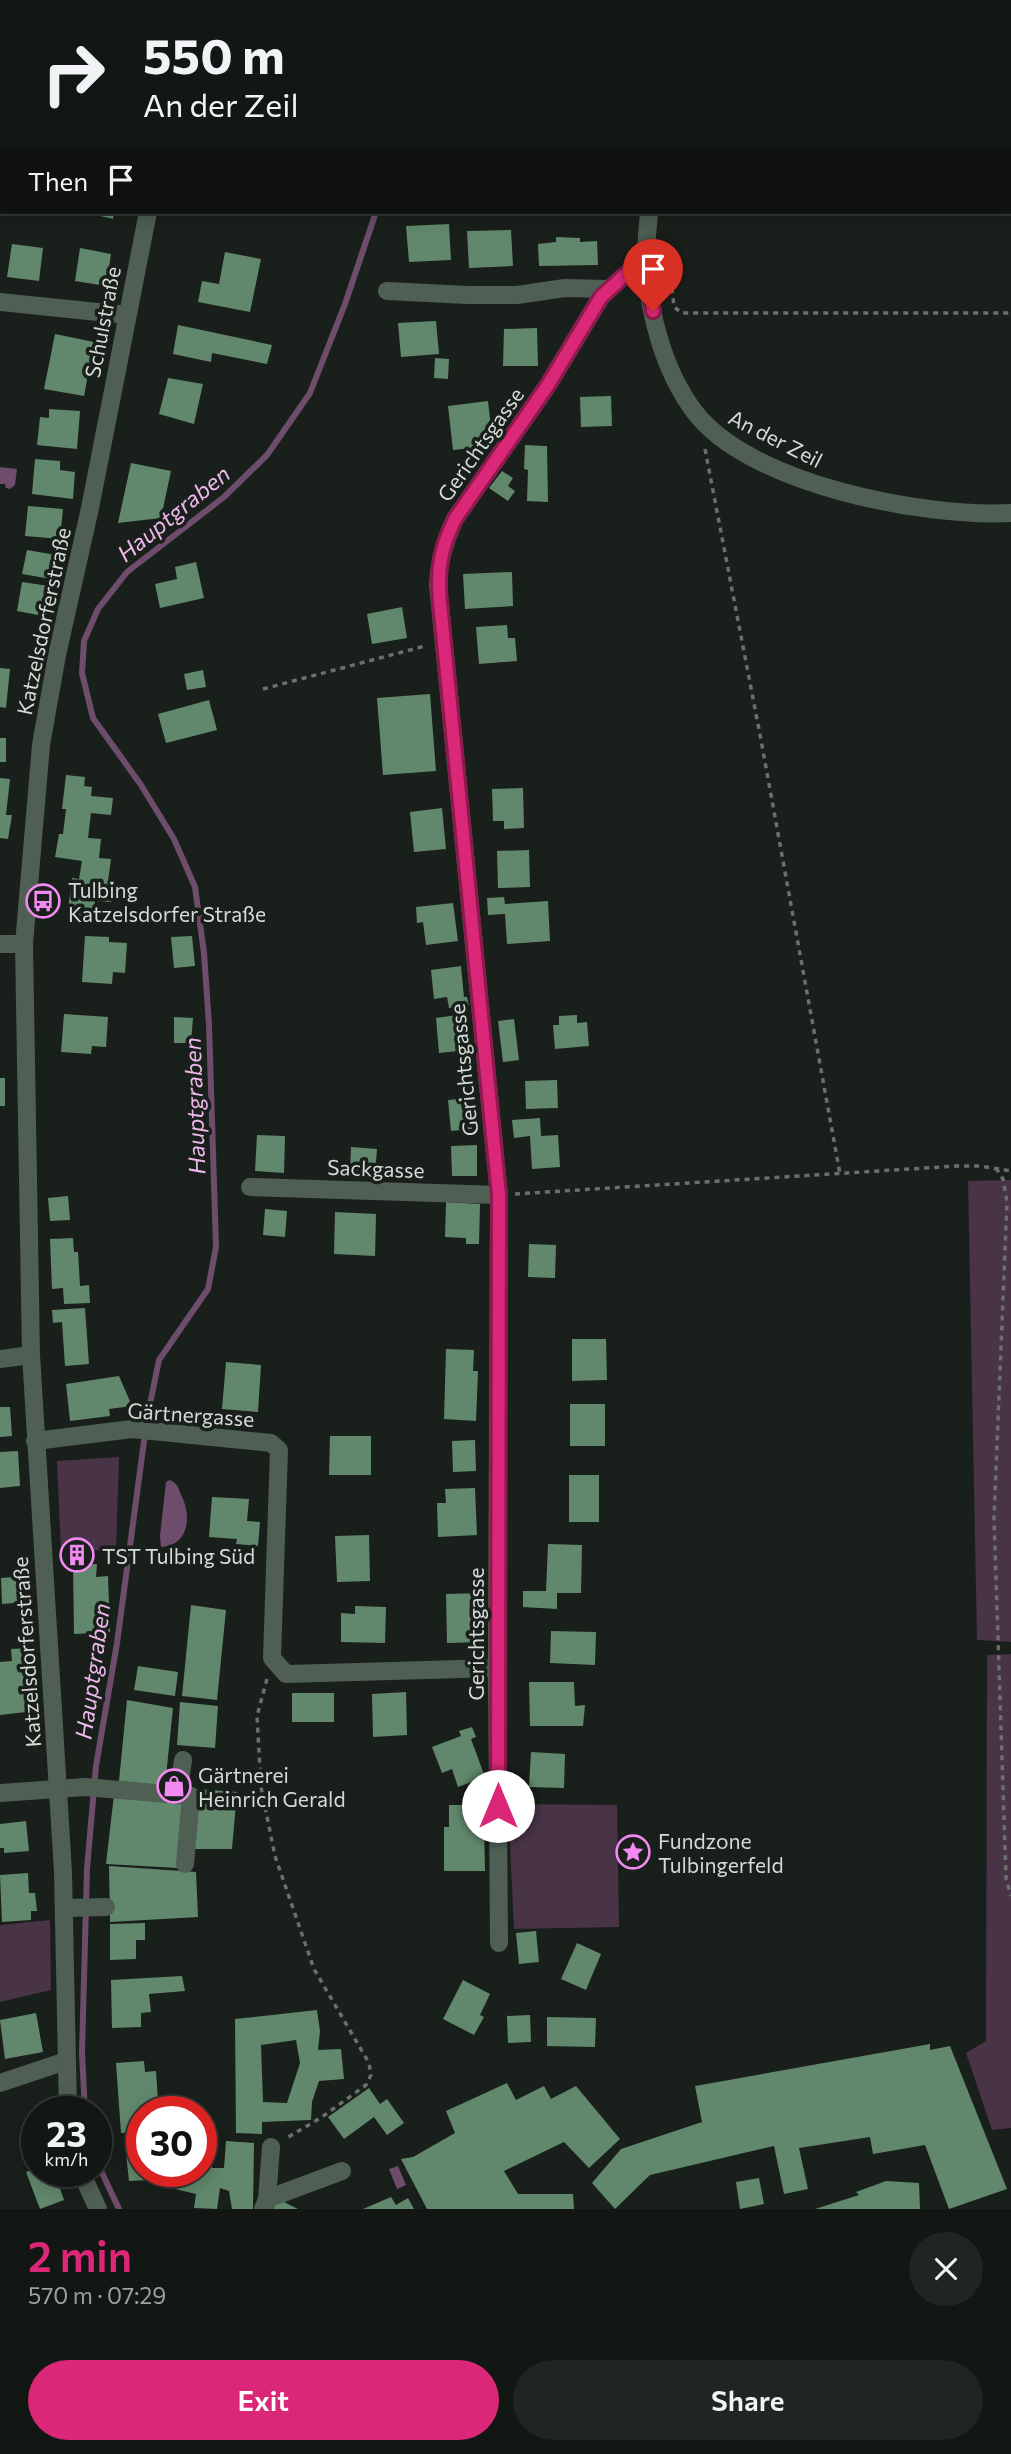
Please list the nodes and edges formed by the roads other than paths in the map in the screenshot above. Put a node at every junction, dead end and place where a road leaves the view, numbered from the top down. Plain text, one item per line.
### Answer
1 (148, 214) edge
2 (649, 214) edge
3 (646, 265) junction
4 (609, 289) junction
5 (387, 291) dead end
6 (0, 302) edge
7 (127, 315) junction
8 (102, 440) joint
9 (1011, 513) edge
10 (0, 944) edge
11 (24, 944) junction
12 (250, 1187) dead end
13 (499, 1195) junction
14 (31, 1355) junction
15 (0, 1359) edge
16 (35, 1441) junction
17 (497, 1668) junction
18 (183, 1760) dead end
19 (59, 1788) junction
20 (0, 1793) edge
21 (178, 1795) junction
22 (185, 1864) dead end
23 (106, 1907) dead end
24 (70, 1908) junction
25 (499, 1943) dead end
26 (66, 2061) junction
27 (0, 2083) edge
28 (67, 2096) edge
29 (271, 2147) road end
30 (342, 2171) dead end
31 (88, 2187) edge
32 (265, 2204) edge
33 (98, 2209) edge

1 - 7 street, Schulstraße
2 - 3 street, An der Zeil
3 - 4 street, Gerichtsgasse
3 - 9 street, An der Zeil
4 - 5 street
4 - 13 street, Gerichtsgasse
6 - 7 street
7 - 8 street, Schulstraße
8 - 11 street, Katzelsdorferstraße
10 - 11 street
11 - 14 street, Katzelsdorferstraße
12 - 13 street, Sackgasse
13 - 17 street, Gerichtsgasse
14 - 15 street
14 - 16 street, Katzelsdorferstraße
16 - 17 street, Gärtnergasse
16 - 19 street, Katzelsdorferstraße
17 - 25 street, Gerichtsgasse
18 - 21 street
19 - 20 street
19 - 21 street
19 - 24 street, Katzelsdorferstraße
21 - 22 street
23 - 24 street
24 - 26 street, Katzelsdorferstraße
26 - 27 street
26 - 28 street, Katzelsdorferstraße
29 - 32 street
30 - 32 street
31 - 33 street

